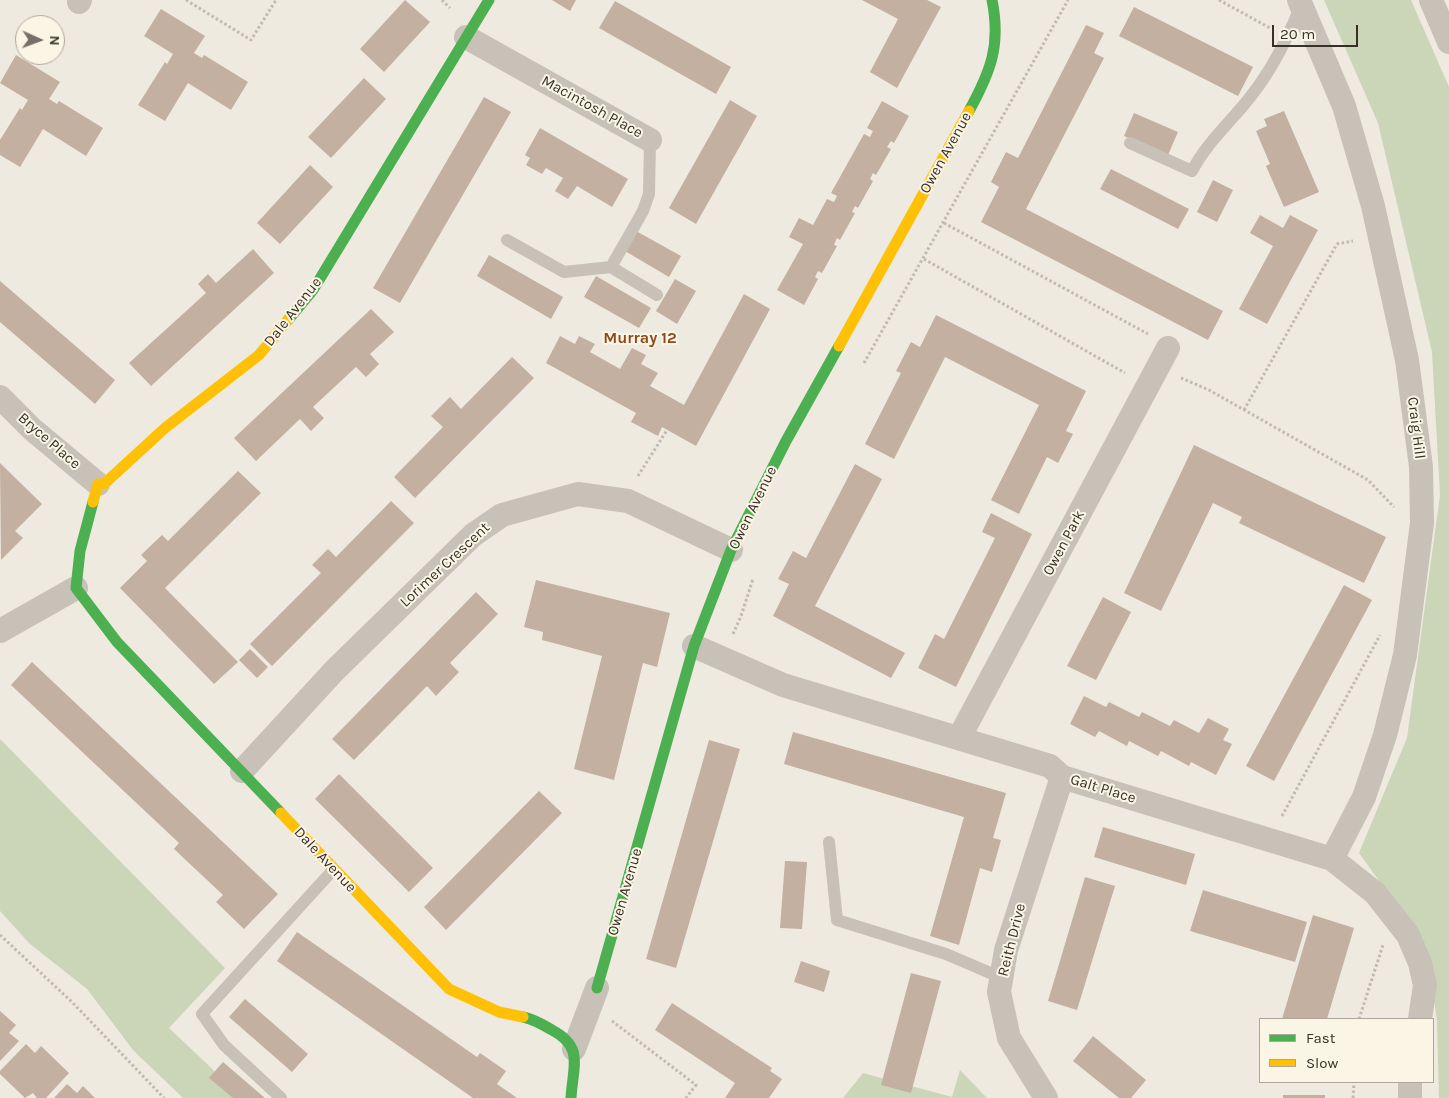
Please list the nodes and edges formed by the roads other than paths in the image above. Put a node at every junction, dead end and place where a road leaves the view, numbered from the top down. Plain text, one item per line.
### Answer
1 (489, 0) edge
2 (992, 0) edge
3 (1431, 0) edge
4 (1300, 2) edge
5 (466, 37) junction
6 (1449, 42) edge
7 (650, 140) joint
8 (1130, 144) dead end
9 (507, 240) dead end
10 (611, 267) junction
11 (656, 295) dead end
12 (1158, 367) road end
13 (0, 397) edge
14 (98, 484) junction
15 (731, 550) junction
16 (76, 588) junction
17 (0, 631) edge
18 (694, 646) junction
19 (959, 738) junction
20 (242, 771) junction
21 (1062, 776) junction
22 (829, 842) dead end
23 (1332, 859) junction
24 (333, 870) junction
25 (1002, 978) junction
26 (594, 996) joint
27 (1420, 1018) edge
28 (574, 1049) junction
29 (1410, 1083) edge
30 (281, 1098) edge
31 (571, 1098) edge
32 (1046, 1098) edge
33 (1410, 1098) edge

1 - 5 street, Dale Avenue
2 - 15 street, Owen Avenue
3 - 6 street
4 - 8 lane
4 - 23 street, Craig Hill
5 - 7 street, Macintosh Place
5 - 14 street, Dale Avenue
7 - 10 lane, Macintosh Place
9 - 10 lane
10 - 11 lane
12 - 19 street, Owen Park
13 - 14 street, Bryce Place
14 - 16 street
15 - 18 street, Owen Avenue
15 - 20 street, Lorimer Crescent
16 - 17 street
16 - 20 street, Dale Avenue
18 - 19 street, Galt Place
18 - 26 street, Owen Avenue
19 - 21 street, Galt Place
20 - 24 street, Dale Avenue
21 - 23 street, Galt Place
21 - 25 street, Reith Drive
22 - 25 lane
23 - 27 street, Galt Place
24 - 28 street, Dale Avenue
24 - 30 lane
25 - 32 street, Reith Drive
26 - 28 street, Owen Avenue
28 - 31 street
29 - 33 street

